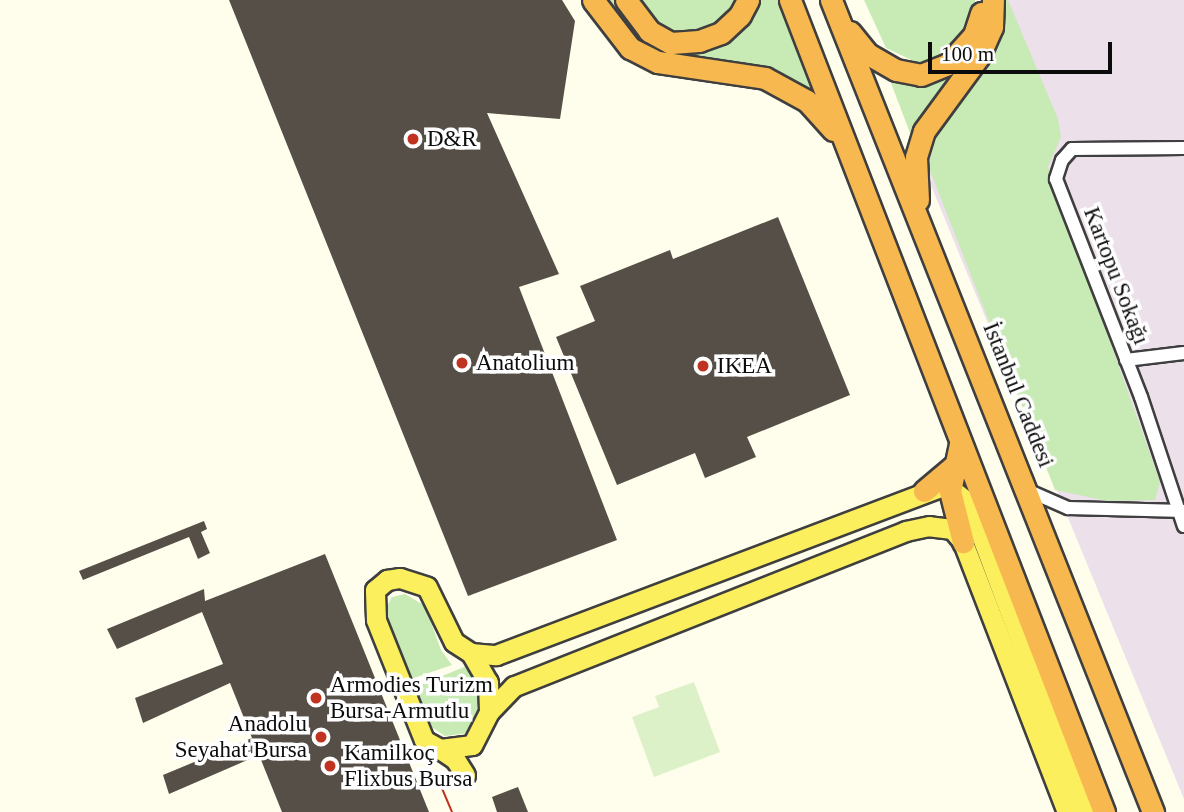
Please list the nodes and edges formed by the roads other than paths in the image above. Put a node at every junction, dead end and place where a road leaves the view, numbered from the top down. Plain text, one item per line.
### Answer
1 (593, 0) edge
2 (626, 0) edge
3 (748, 0) edge
4 (790, 0) edge
5 (981, 0) edge
6 (993, 0) edge
7 (834, 9) edge
8 (846, 147) junction
9 (1184, 148) edge
10 (926, 240) junction
11 (1184, 353) edge
12 (1126, 360) junction
13 (960, 444) junction
14 (952, 477) junction
15 (924, 491) joint
16 (1029, 491) junction
17 (1181, 511) edge
18 (1184, 526) edge
19 (963, 542) junction
20 (471, 653) junction
21 (489, 712) junction
22 (472, 745) junction
23 (440, 750) junction
24 (1067, 812) edge
25 (1085, 812) edge
26 (1104, 812) edge
27 (1153, 812) edge

1 - 8 highway
2 - 3 highway
4 - 8 highway
5 - 7 highway
6 - 10 highway
7 - 10 highway, İstanbul Caddesi
8 - 13 highway
9 - 12 street, Kartopu Sokağı
10 - 16 highway, İstanbul Caddesi
11 - 12 street
12 - 17 street, Kartopu Sokağı
13 - 14 highway
13 - 26 highway
14 - 15 highway
14 - 19 highway
14 - 25 main road
15 - 20 main road
16 - 17 street
16 - 27 highway, İstanbul Caddesi
17 - 18 street, Kartopu Sokağı
19 - 21 main road
19 - 24 main road
20 - 21 main road
20 - 23 main road
21 - 22 main road
22 - 23 main road
22 - 23 main road

